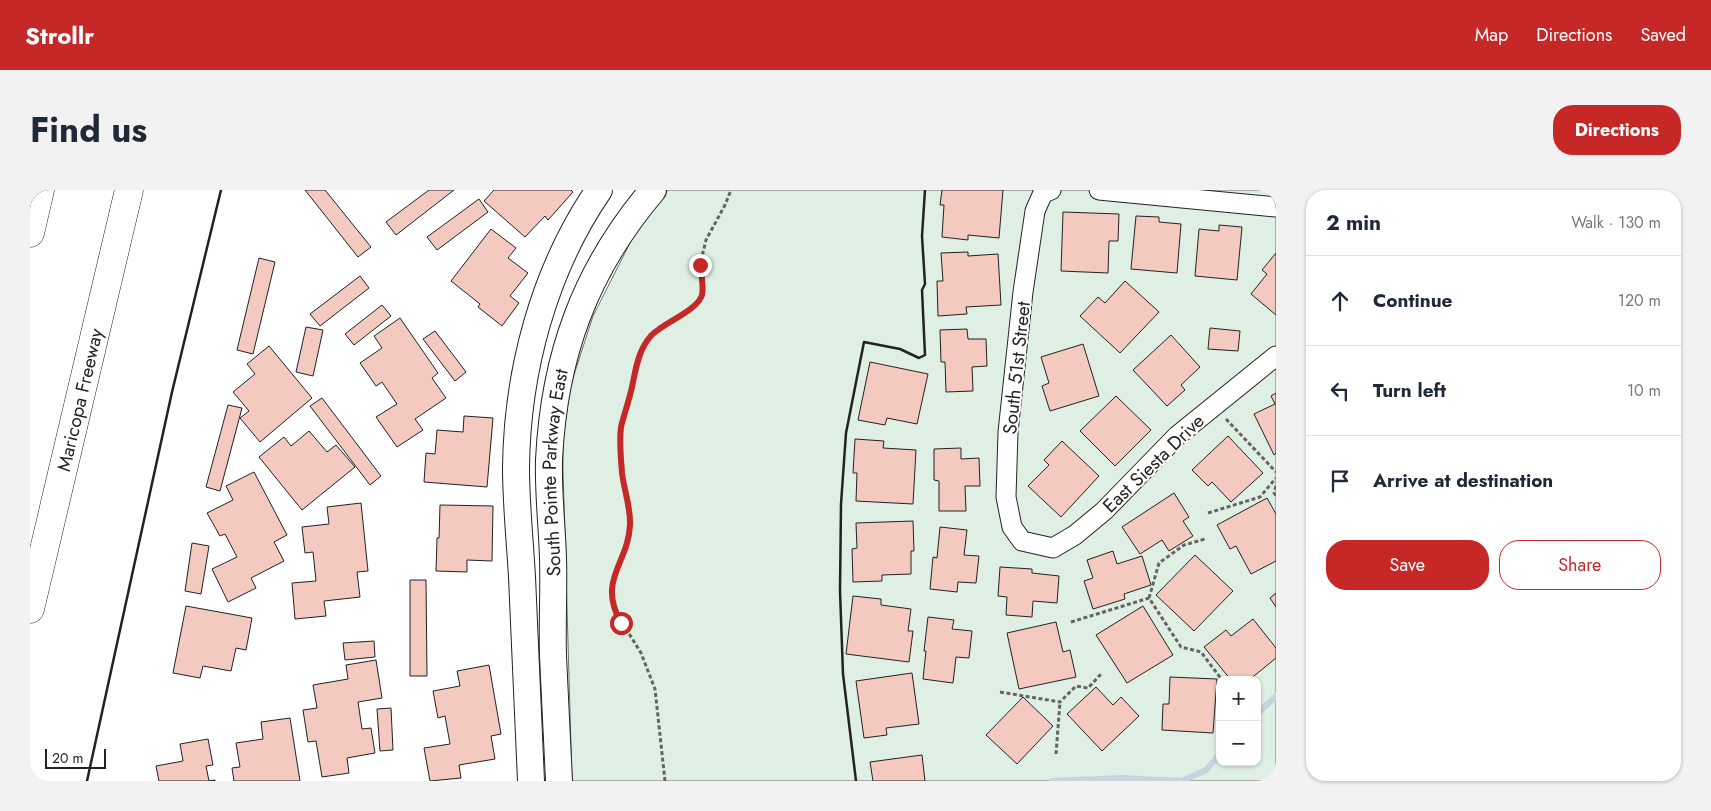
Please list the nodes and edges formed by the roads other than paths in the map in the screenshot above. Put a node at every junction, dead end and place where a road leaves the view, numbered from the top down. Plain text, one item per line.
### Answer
1 (40, 190) edge
2 (129, 190) edge
3 (599, 190) edge
4 (653, 190) edge
5 (1099, 190) edge
6 (1047, 192) edge
7 (1276, 207) edge
8 (30, 233) edge
9 (1276, 356) edge
10 (1022, 541) joint
11 (30, 609) edge
12 (531, 781) edge
13 (559, 781) edge

1 - 8 highway
2 - 11 highway, Maricopa Freeway
3 - 12 main road, South Pointe Parkway East
4 - 13 main road, South Pointe Parkway East
5 - 7 street
6 - 10 street, South 51st Street
9 - 10 street, East Siesta Drive

